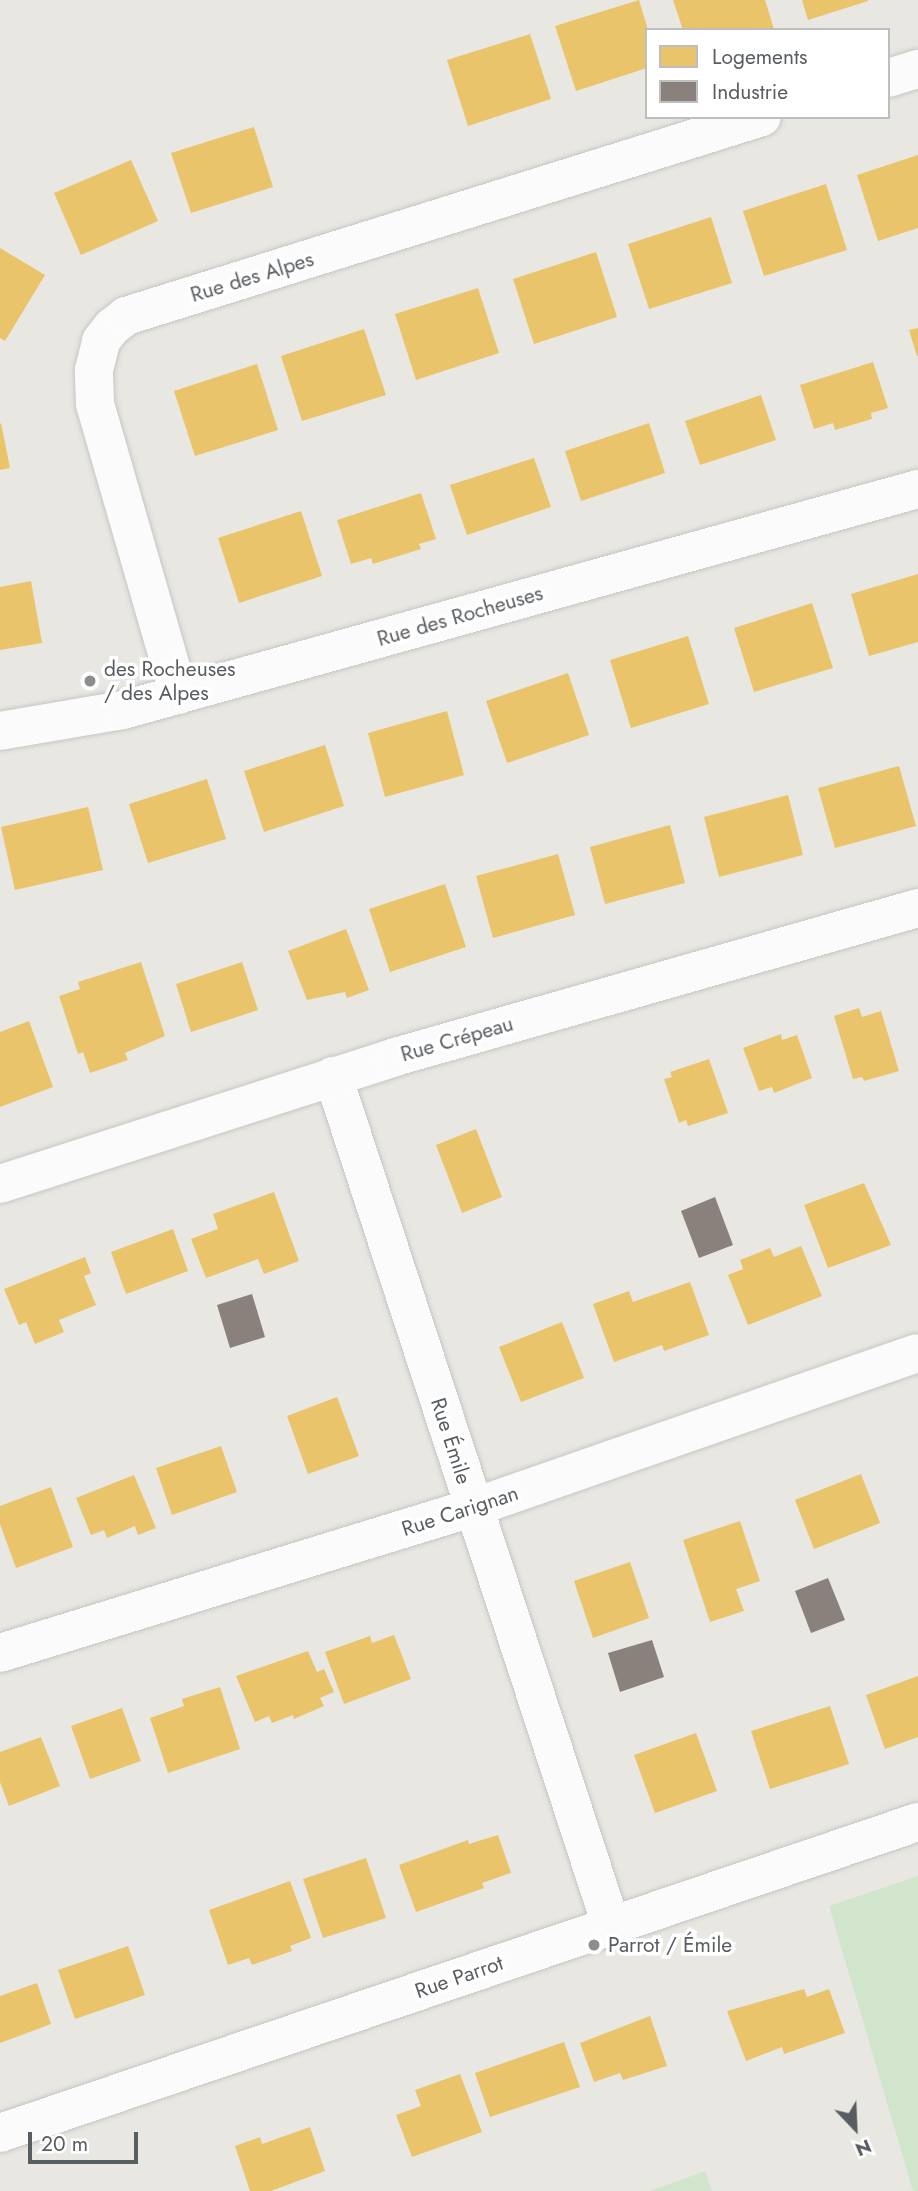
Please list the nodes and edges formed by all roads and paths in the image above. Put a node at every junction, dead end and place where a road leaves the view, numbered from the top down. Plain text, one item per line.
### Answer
1 (918, 69) edge
2 (890, 77) edge
3 (756, 119) edge
4 (918, 489) edge
5 (179, 695) junction
6 (0, 731) edge
7 (918, 908) edge
8 (333, 1076) junction
9 (0, 1184) edge
10 (916, 1353) dead end
11 (472, 1508) junction
12 (0, 1653) edge
13 (918, 1822) edge
14 (611, 1925) junction
15 (0, 2133) edge

1 - 2 street
3 - 5 street, Rue des Alpes
4 - 5 street, Rue des Rocheuses
5 - 6 street, Rue des Rocheuses
7 - 8 street, Rue Crépeau
8 - 9 street, Rue Crépeau
8 - 11 street, Rue Émile
10 - 11 street, Rue Carignan
11 - 12 street, Rue Carignan
11 - 14 street, Rue Émile
13 - 14 street, Rue Parrot
14 - 15 street, Rue Parrot

